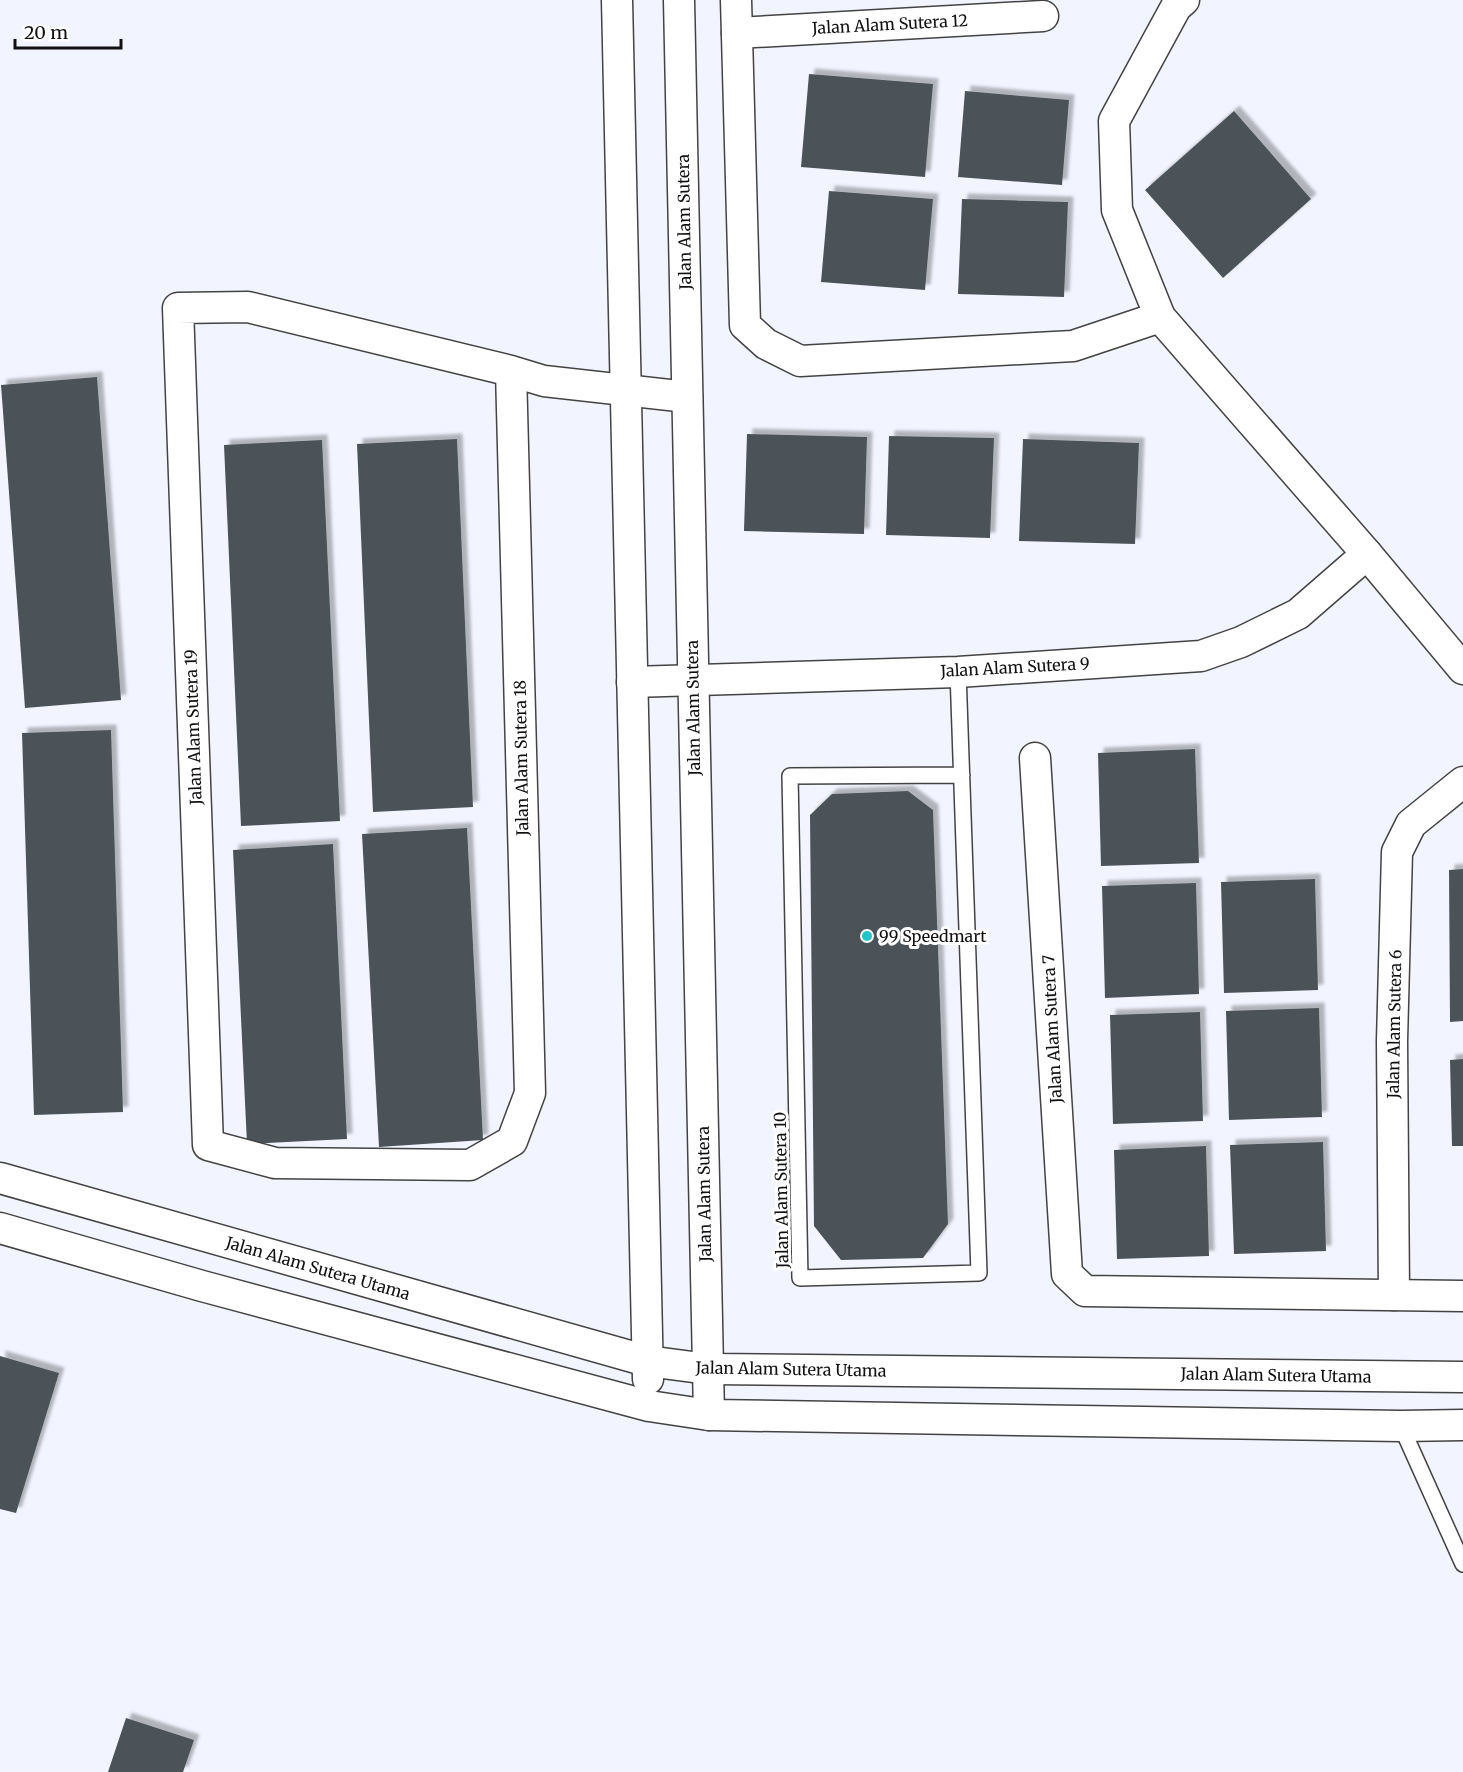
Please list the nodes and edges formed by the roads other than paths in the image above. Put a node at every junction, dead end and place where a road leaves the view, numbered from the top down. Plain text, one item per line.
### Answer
1 (617, 0) edge
2 (679, 0) edge
3 (736, 0) edge
4 (1184, 0) edge
5 (1043, 16) dead end
6 (737, 33) junction
7 (1160, 317) junction
8 (512, 371) junction
9 (625, 390) junction
10 (687, 397) junction
11 (1367, 554) junction
12 (1463, 669) edge
13 (958, 672) junction
14 (692, 681) junction
15 (632, 682) junction
16 (1035, 758) dead end
17 (962, 775) junction
18 (1463, 782) edge
19 (512, 1141) joint
20 (0, 1178) edge
21 (0, 1228) edge
22 (1394, 1295) junction
23 (1463, 1296) edge
24 (647, 1361) junction
25 (708, 1369) junction
26 (1463, 1377) edge
27 (649, 1406) junction
28 (709, 1415) junction
29 (1463, 1425) edge
30 (1401, 1426) junction
31 (1463, 1564) edge

1 - 9 street
2 - 10 street, Jalan Alam Sutera
3 - 6 street
4 - 7 street
5 - 6 street, Jalan Alam Sutera 12
6 - 7 street
7 - 11 street
8 - 9 street
8 - 19 street, Jalan Alam Sutera 18
8 - 19 street, Jalan Alam Sutera 19
9 - 10 street
9 - 15 street
10 - 14 street, Jalan Alam Sutera
11 - 12 street
11 - 13 street, Jalan Alam Sutera 9
13 - 14 street, Jalan Alam Sutera 9
13 - 17 lane, Jalan Alam Sutera 10
14 - 15 street, Jalan Alam Sutera 9
14 - 25 street, Jalan Alam Sutera
15 - 24 street
16 - 22 street, Jalan Alam Sutera 7
17 - 17 lane, Jalan Alam Sutera 10
18 - 22 street, Jalan Alam Sutera 6
20 - 24 street, Jalan Alam Sutera Utama
21 - 27 street
22 - 23 street
24 - 25 street, Jalan Alam Sutera Utama
24 - 27 street
25 - 26 street, Jalan Alam Sutera Utama
25 - 28 street, Jalan Alam Sutera
27 - 28 street
28 - 30 street
29 - 30 street
30 - 31 lane

